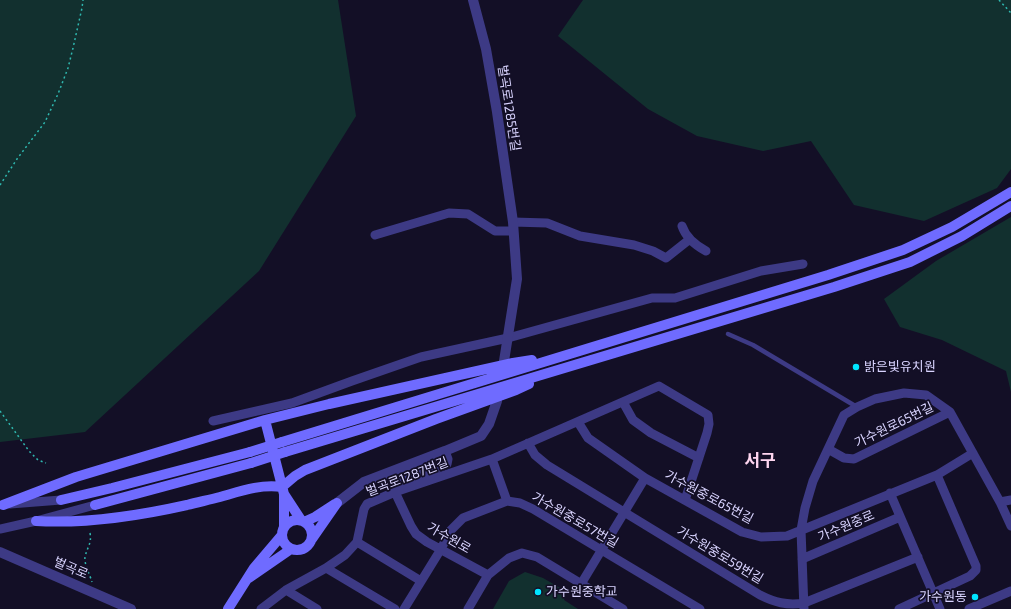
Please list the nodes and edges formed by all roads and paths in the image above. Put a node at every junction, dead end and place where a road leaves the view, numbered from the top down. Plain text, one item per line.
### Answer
1 (83, 0) edge
2 (473, 0) edge
3 (999, 0) edge
4 (1011, 13) edge
5 (0, 186) edge
6 (1011, 192) edge
7 (1011, 206) edge
8 (513, 226) junction
9 (682, 226) dead end
10 (375, 235) dead end
11 (690, 239) junction
12 (706, 251) dead end
13 (803, 264) dead end
14 (728, 334) dead end
15 (508, 338) junction
16 (563, 356) junction
17 (504, 361) dead end
18 (557, 370) junction
19 (497, 401) dead end
20 (623, 402) junction
21 (857, 407) junction
22 (0, 411) edge
23 (950, 412) junction
24 (265, 420) junction
25 (213, 421) dead end
26 (578, 422) junction
27 (528, 443) junction
28 (828, 449) junction
29 (446, 451) junction
30 (973, 453) junction
31 (699, 458) junction
32 (492, 459) junction
33 (46, 463) dead end
34 (937, 474) junction
35 (645, 478) junction
36 (283, 490) junction
37 (395, 492) junction
38 (890, 493) junction
39 (60, 500) joint
40 (685, 500) junction
41 (1011, 500) edge
42 (507, 501) junction
43 (1000, 502) junction
44 (337, 504) junction
45 (1, 505) edge
46 (95, 505) joint
47 (624, 513) junction
48 (900, 517) junction
49 (36, 521) junction
50 (303, 521) junction
51 (1011, 526) edge
52 (0, 529) edge
53 (801, 530) junction
54 (283, 531) junction
55 (90, 533) dead end
56 (311, 541) junction
57 (357, 542) junction
58 (291, 549) junction
59 (441, 549) junction
60 (602, 550) junction
61 (0, 552) edge
62 (918, 557) junction
63 (802, 559) junction
64 (326, 568) junction
65 (488, 575) junction
66 (247, 579) junction
67 (420, 580) junction
68 (581, 584) junction
69 (286, 590) junction
70 (1011, 591) edge
71 (97, 594) junction
72 (932, 594) junction
73 (804, 606) edge
74 (131, 609) edge
75 (228, 609) edge
76 (261, 609) edge
77 (317, 609) edge
78 (395, 609) edge
79 (404, 609) edge
80 (468, 609) edge
81 (623, 609) edge
82 (700, 609) edge
83 (899, 609) edge
84 (940, 609) edge
85 (969, 609) edge

1 - 5 path
2 - 8 street, 벌곡로1285번길
3 - 4 path
6 - 16 main road
7 - 18 main road
8 - 10 street
8 - 11 street
8 - 15 street, 벌곡로1285번길
9 - 11 street
11 - 12 street
13 - 15 street
14 - 21 lane
15 - 17 street, 벌곡로1285번길
15 - 25 street
16 - 24 main road
16 - 39 main road, bridge
18 - 36 main road
18 - 46 main road, bridge
19 - 29 street
20 - 26 street, 벌곡로1287번길
20 - 31 street
20 - 31 street, 벌곡로1287번길
21 - 23 street, 가수원로65번길
21 - 28 street, 가수원로65번길
22 - 33 path
23 - 28 street, 가수원로65번길
23 - 30 street, 가수원로65번길
24 - 36 main road
24 - 45 main road
26 - 27 street, 벌곡로1287번길
26 - 35 street, 가수원중로65번길
27 - 32 street, 벌곡로1287번길
27 - 47 street, 가수원중로59번길
28 - 53 street, 가수원로65번길
29 - 37 street
29 - 44 street
30 - 34 street
30 - 43 street, 가수원로65번길
31 - 40 street, 벌곡로1287번길
32 - 37 street, 벌곡로1287번길
32 - 42 street
34 - 38 street
34 - 72 street
35 - 40 street, 가수원중로65번길
35 - 47 street
36 - 49 main road
36 - 50 main road
36 - 54 main road
37 - 57 street, 벌곡로1287번길
37 - 59 street, 가수원로
38 - 48 street
38 - 53 street, 가수원중로65번길
39 - 45 street
40 - 53 street, 가수원중로65번길
41 - 43 street
42 - 59 street
42 - 60 street, 가수원중로57번길
43 - 51 street, 가수원로65번길
44 - 50 main road
44 - 56 main road
46 - 49 street
47 - 60 street
47 - 73 street, 가수원중로59번길
48 - 62 street
48 - 63 street, 가수원중로
49 - 52 street
50 - 54 main road
50 - 56 main road
53 - 63 street, 가수원로65번길
54 - 58 main road
54 - 66 main road
55 - 71 path
56 - 58 main road
57 - 64 street
57 - 67 street
58 - 66 main road
59 - 65 street, 가수원로
59 - 67 street
60 - 68 street
60 - 82 street, 가수원중로57번길
61 - 71 street, 벌곡로
62 - 72 street
62 - 73 street, 가수원중로59번길
63 - 73 street, 가수원로65번길
64 - 69 street
64 - 78 street
65 - 68 street
65 - 80 street
66 - 75 main road
67 - 79 street
68 - 81 street
69 - 76 street
69 - 77 street
70 - 85 street
71 - 74 street, 벌곡로
72 - 83 street
72 - 84 street

